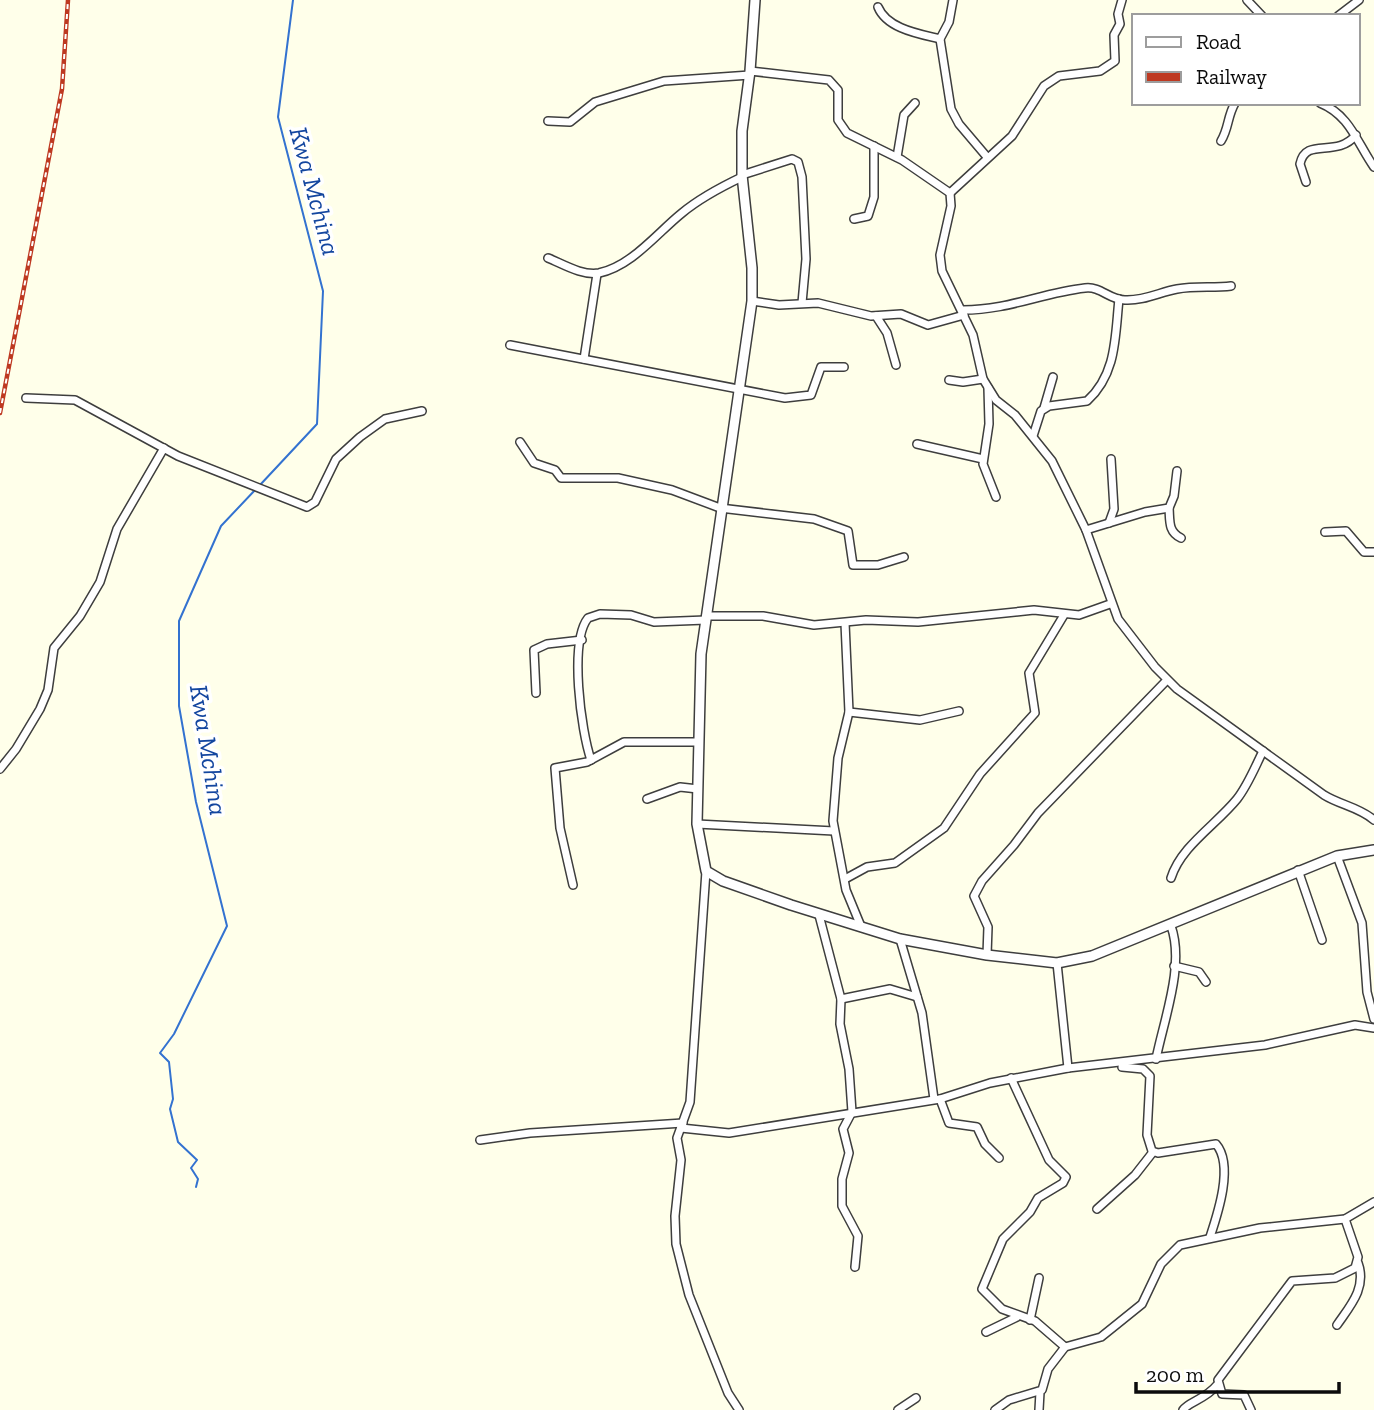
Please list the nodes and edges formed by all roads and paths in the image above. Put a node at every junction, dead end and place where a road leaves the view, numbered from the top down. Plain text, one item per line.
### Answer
1 (755, 0) edge
2 (953, 0) edge
3 (1122, 0) edge
4 (1247, 0) edge
5 (1359, 0) edge
6 (878, 7) dead end
7 (1260, 14) edge
8 (1341, 14) edge
9 (940, 39) junction
10 (750, 73) junction
11 (915, 103) dead end
12 (1234, 105) edge
13 (1323, 105) edge
14 (548, 121) dead end
15 (1356, 135) junction
16 (1221, 141) dead end
17 (874, 146) junction
18 (987, 157) junction
19 (897, 158) junction
20 (1374, 167) edge
21 (742, 176) junction
22 (1306, 182) dead end
23 (950, 193) junction
24 (854, 219) dead end
25 (548, 258) dead end
26 (597, 274) junction
27 (1231, 286) dead end
28 (1119, 299) junction
29 (752, 301) junction
30 (802, 303) junction
31 (964, 312) junction
32 (876, 316) junction
33 (510, 345) dead end
34 (584, 359) junction
35 (895, 365) dead end
36 (844, 367) dead end
37 (1053, 377) dead end
38 (983, 379) junction
39 (949, 380) dead end
40 (742, 387) junction
41 (988, 388) junction
42 (26, 398) dead end
43 (1044, 408) junction
44 (422, 411) dead end
45 (1033, 436) junction
46 (520, 442) dead end
47 (917, 444) dead end
48 (164, 448) junction
49 (984, 458) junction
50 (1111, 459) dead end
51 (1177, 471) dead end
52 (996, 496) dead end
53 (720, 508) junction
54 (1169, 508) junction
55 (1109, 523) junction
56 (1086, 530) junction
57 (1325, 532) dead end
58 (1181, 538) dead end
59 (1374, 552) edge
60 (904, 557) dead end
61 (1110, 604) junction
62 (1064, 615) junction
63 (706, 618) junction
64 (845, 624) junction
65 (582, 640) junction
66 (1167, 680) junction
67 (536, 693) dead end
68 (959, 711) dead end
69 (849, 712) junction
70 (698, 742) junction
71 (1263, 751) junction
72 (591, 760) junction
73 (0, 769) edge
74 (698, 789) junction
75 (647, 799) dead end
76 (1374, 820) edge
77 (697, 824) junction
78 (834, 831) junction
79 (1374, 850) edge
80 (1338, 856) junction
81 (1298, 870) junction
82 (706, 871) junction
83 (1171, 878) dead end
84 (845, 879) junction
85 (573, 884) dead end
86 (820, 915) junction
87 (860, 924) junction
88 (1171, 926) junction
89 (900, 939) junction
90 (1322, 940) dead end
91 (987, 955) junction
92 (1057, 963) junction
93 (1174, 966) junction
94 (1206, 982) dead end
95 (917, 997) junction
96 (841, 999) junction
97 (1374, 1019) edge
98 (1374, 1028) edge
99 (1156, 1059) junction
100 (1115, 1065) junction
101 (1068, 1068) junction
102 (1011, 1078) junction
103 (937, 1099) junction
104 (852, 1112) junction
105 (682, 1126) junction
106 (480, 1140) dead end
107 (1153, 1152) junction
108 (999, 1158) dead end
109 (1374, 1202) edge
110 (1097, 1209) dead end
111 (1345, 1220) junction
112 (1210, 1237) junction
113 (1358, 1263) junction
114 (855, 1267) dead end
115 (1040, 1278) dead end
116 (1017, 1317) junction
117 (1030, 1320) junction
118 (1337, 1325) dead end
119 (986, 1332) dead end
120 (1066, 1347) junction
121 (1217, 1385) junction
122 (1040, 1392) junction
123 (916, 1398) dead end
124 (739, 1410) edge
125 (898, 1410) edge
126 (995, 1410) edge
127 (1039, 1410) edge
128 (1183, 1410) edge
129 (1251, 1410) edge

1 - 10 street
2 - 9 street
3 - 18 street
4 - 7 street
5 - 8 street
6 - 9 street
9 - 18 street
10 - 14 street
10 - 17 street
10 - 21 street
11 - 19 street
12 - 16 street
13 - 15 street
15 - 20 street
15 - 22 street
17 - 19 street
17 - 24 street
18 - 23 street
19 - 23 street
21 - 26 street
21 - 29 street
21 - 30 street
23 - 31 street
25 - 26 street
26 - 34 street
27 - 28 street
28 - 31 street
28 - 43 street
29 - 30 street
29 - 40 street
30 - 32 street
31 - 32 street
31 - 38 street
32 - 35 street
33 - 34 street
34 - 40 street
36 - 40 street
37 - 43 street
38 - 39 street
38 - 41 street
40 - 53 street
41 - 45 street
41 - 49 street
42 - 48 street
43 - 45 street
44 - 48 street
45 - 56 street
46 - 53 street
47 - 49 street
48 - 73 street
49 - 52 street
50 - 55 street
51 - 54 street
53 - 60 street
53 - 63 street
54 - 55 street
54 - 58 street
55 - 56 street
56 - 61 street
57 - 59 street
61 - 62 street
61 - 66 street
62 - 64 street
62 - 84 street
63 - 64 street
63 - 65 street
63 - 70 street
64 - 69 street
65 - 67 street
65 - 72 street
66 - 71 street
66 - 91 street
68 - 69 street
69 - 78 street
70 - 72 street
70 - 74 street
71 - 76 street
71 - 83 street
72 - 85 street
74 - 75 street
74 - 77 street
77 - 78 street
77 - 82 street
78 - 84 street
79 - 80 street
80 - 81 street
80 - 97 street
81 - 88 street
81 - 90 street
82 - 86 street
82 - 105 street
84 - 87 street
86 - 87 street
86 - 96 street
87 - 89 street
88 - 92 street
88 - 93 street
89 - 91 street
89 - 95 street
91 - 92 street
92 - 101 street
93 - 94 street
93 - 99 street
95 - 96 street
95 - 103 street
96 - 104 street
98 - 99 street
99 - 100 street
100 - 101 street
100 - 107 street
101 - 102 street
102 - 103 street
102 - 116 street
103 - 104 street
103 - 108 street
104 - 105 street
104 - 114 street
105 - 106 street
105 - 124 street
107 - 110 street
107 - 112 street
109 - 111 street
111 - 112 street
111 - 113 street
112 - 120 street
113 - 118 street
113 - 121 street
115 - 117 street
116 - 117 street
116 - 119 street
117 - 120 street
120 - 122 street
121 - 128 street
121 - 129 street
122 - 126 street
122 - 127 street
123 - 125 street

